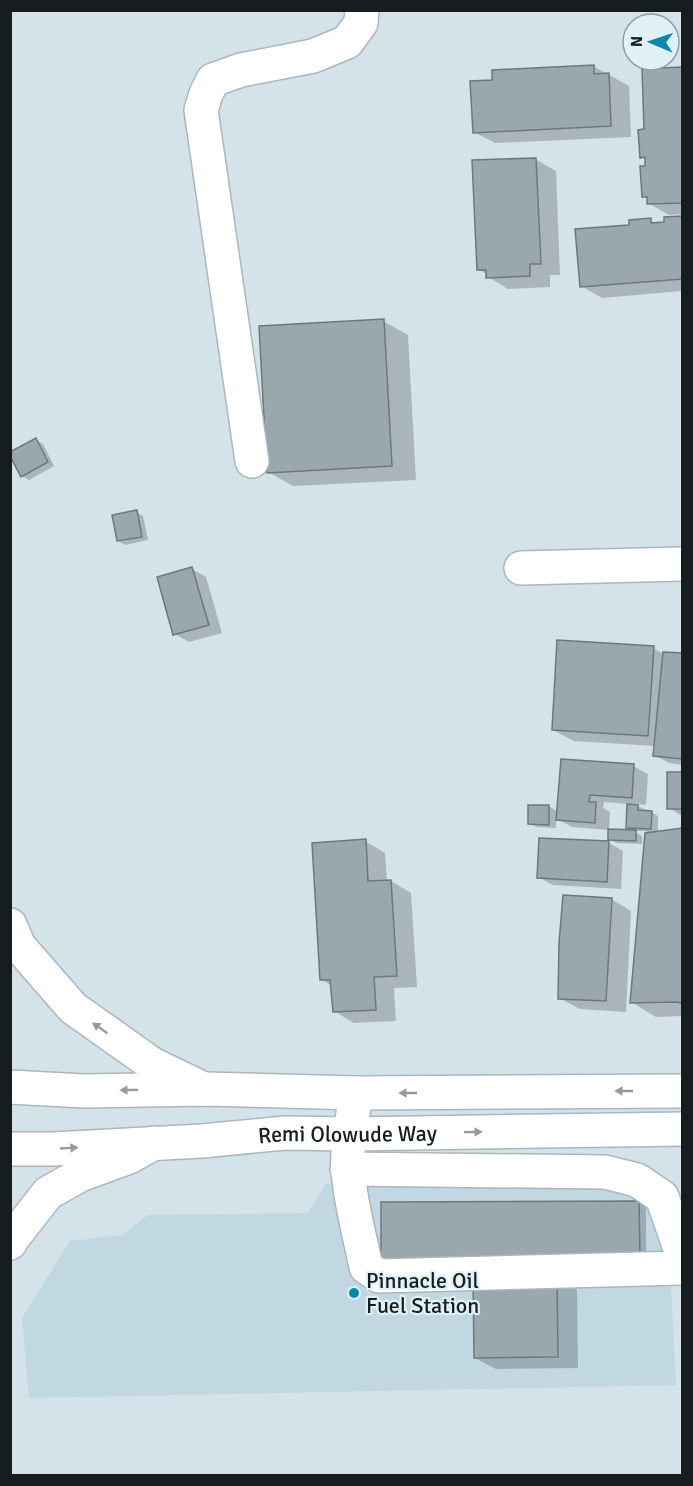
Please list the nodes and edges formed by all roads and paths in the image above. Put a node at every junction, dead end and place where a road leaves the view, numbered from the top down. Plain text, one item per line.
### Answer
1 (362, 10) edge
2 (252, 461) dead end
3 (682, 564) edge
4 (521, 568) dead end
5 (10, 924) edge
6 (10, 1087) edge
7 (204, 1089) junction
8 (682, 1091) edge
9 (356, 1093) junction
10 (682, 1129) edge
11 (350, 1134) junction
12 (154, 1143) junction
13 (10, 1149) edge
14 (347, 1169) junction
15 (10, 1244) edge
16 (682, 1254) edge
17 (682, 1268) edge

1 - 2 main road
3 - 4 main road
7 -> 5 main road
7 -> 6 main road, Remi Olowude Way
7 - 9 main road, Remi Olowude Way
8 -> 9 main road, Remi Olowude Way
9 - 11 main road
11 -> 10 main road, Remi Olowude Way
11 - 12 main road, Remi Olowude Way
11 - 14 main road
13 -> 12 main road, Remi Olowude Way
12 - 15 main road
14 - 16 main road
14 - 17 main road

